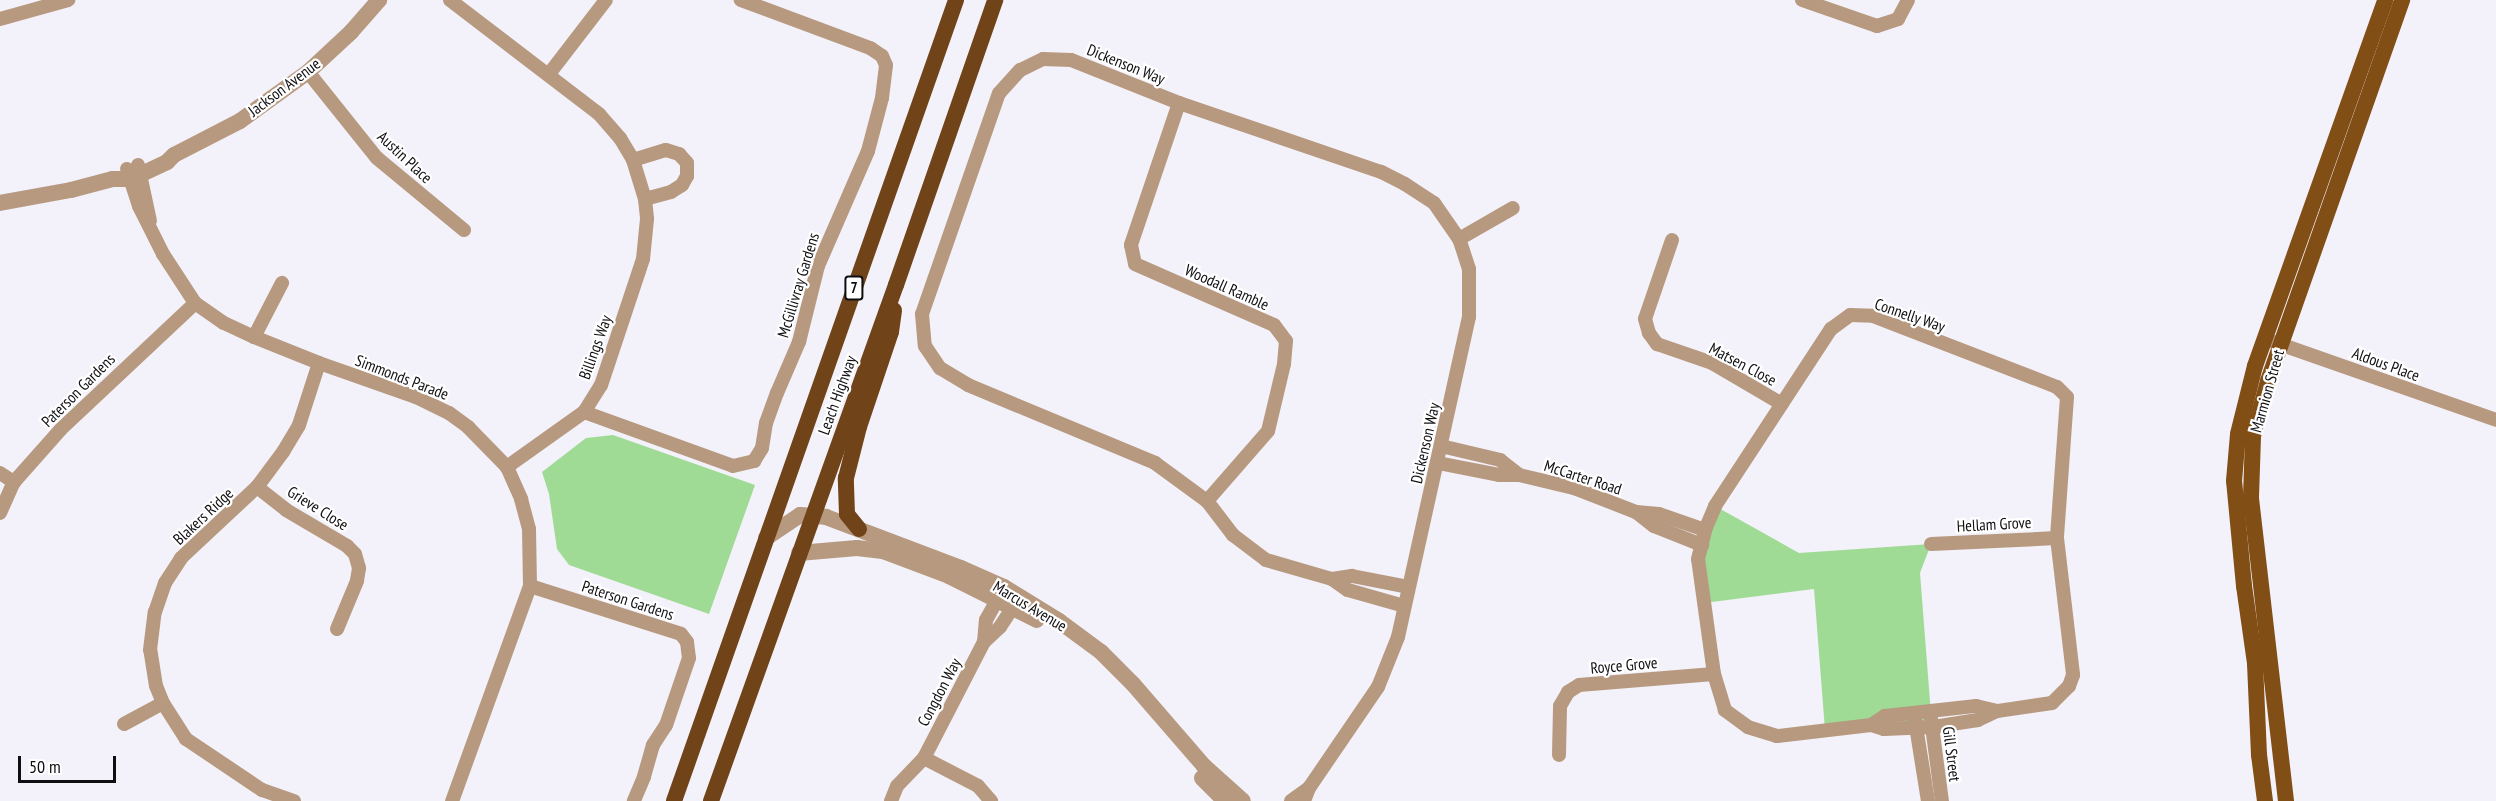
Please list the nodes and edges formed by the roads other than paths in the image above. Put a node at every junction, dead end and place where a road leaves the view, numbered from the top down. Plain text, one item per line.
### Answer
1 (68, 0) edge
2 (380, 0) edge
3 (450, 0) edge
4 (606, 0) edge
5 (741, 0) edge
6 (956, 0) edge
7 (995, 0) edge
8 (1802, 0) edge
9 (1908, 0) edge
10 (2385, 0) edge
11 (2402, 0) edge
12 (0, 19) edge
13 (308, 72) junction
14 (549, 74) junction
15 (1179, 103) junction
16 (633, 160) junction
17 (135, 172) junction
18 (645, 199) junction
19 (0, 203) edge
20 (1513, 208) dead end
21 (464, 230) dead end
22 (1459, 239) junction
23 (1672, 240) dead end
24 (282, 283) dead end
25 (896, 285) junction
26 (195, 303) junction
27 (254, 337) junction
28 (2273, 342) junction
29 (319, 363) junction
30 (1782, 404) junction
31 (584, 412) junction
32 (2496, 420) edge
33 (1441, 446) junction
34 (1438, 463) junction
35 (507, 467) junction
36 (0, 472) edge
37 (1519, 475) junction
38 (14, 482) junction
39 (257, 487) junction
40 (1207, 501) junction
41 (1636, 512) junction
42 (0, 513) edge
43 (812, 514) junction
44 (859, 529) junction
45 (1705, 530) junction
46 (766, 538) junction
47 (2057, 538) junction
48 (1931, 544) dead end
49 (1702, 545) junction
50 (799, 553) junction
51 (1332, 579) junction
52 (530, 586) junction
53 (1408, 587) junction
54 (1001, 593) junction
55 (1016, 602) junction
56 (1404, 606) junction
57 (337, 629) dead end
58 (984, 642) junction
59 (1714, 674) junction
60 (163, 703) junction
61 (1930, 711) junction
62 (1997, 711) junction
63 (1914, 713) junction
64 (124, 724) dead end
65 (1871, 724) junction
66 (1932, 727) junction
67 (1916, 728) junction
68 (1559, 755) dead end
69 (924, 758) junction
70 (1307, 795) edge
71 (294, 801) edge
72 (452, 801) edge
73 (634, 801) edge
74 (674, 801) edge
75 (711, 801) edge
76 (891, 801) edge
77 (991, 801) edge
78 (1225, 801) edge
79 (1243, 801) edge
80 (1291, 801) edge
81 (1928, 801) edge
82 (1942, 801) edge
83 (2265, 801) edge
84 (2286, 801) edge

1 - 12 street
2 - 13 street, Jackson Avenue
3 - 14 street, Billings Way
4 - 14 street
5 - 31 street, McGillivray Gardens
6 - 46 highway, Leach Highway / 7
7 - 25 highway, Leach Highway / 7
8 - 9 street
10 - 28 main road, Marmion Street
11 - 28 main road, Marmion Street
13 - 17 street, Jackson Avenue
13 - 21 street, Austin Place
14 - 16 street, Billings Way
15 - 22 street, Dickenson Way
15 - 40 street, Woodall Ramble
15 - 40 street, Dickenson Way
16 - 18 street, Billings Way
16 - 18 street
17 - 19 street, Jackson Avenue
17 - 26 street, Simmonds Parade
18 - 31 street, Billings Way
20 - 22 street
22 - 33 street, Dickenson Way
23 - 30 street, Matsen Close
24 - 27 street
25 - 43 highway, Leach Highway / 7
25 - 44 highway
26 - 27 street, Simmonds Parade
26 - 38 street, Paterson Gardens
27 - 29 street, Simmonds Parade
28 - 32 street, Aldous Place
28 - 83 main road, Marmion Street
28 - 84 main road, Marmion Street
29 - 35 street, Simmonds Parade
29 - 39 street, Blakers Ridge
30 - 45 street, Connelly Way
30 - 47 street, Connelly Way
31 - 35 street, Billings Way
33 - 34 street, Dickenson Way
33 - 37 street, McCarter Road
34 - 37 street, McCarter Road
34 - 53 street, Dickenson Way
35 - 52 street, Simmonds Parade
36 - 38 street
37 - 41 street, McCarter Road
38 - 42 street, Paterson Gardens
39 - 57 street, Grieve Close
39 - 60 street, Blakers Ridge
40 - 51 street, Dickenson Way
41 - 45 street, McCarter Road
41 - 49 street, McCarter Road
43 - 44 street, Marcus Avenue
43 - 46 street
43 - 50 highway, Leach Highway / 7
44 - 54 street, Marcus Avenue
45 - 49 street, Connelly Way
46 - 74 highway, Leach Highway / 7
47 - 48 street, Hellam Grove
47 - 62 street, Connelly Way
49 - 59 street, Connelly Way
50 - 54 street, Marcus Avenue
50 - 75 highway, Leach Highway / 7
51 - 53 street, Dickenson Way
51 - 56 street, Dickenson Way
52 - 72 street, Simmonds Parade
52 - 73 street, Paterson Gardens
53 - 56 street, Dickenson Way
54 - 55 street, Marcus Avenue
54 - 58 street, Congdon Way
55 - 58 street, Congdon Way
55 - 78 street, Marcus Avenue
55 - 79 street, Marcus Avenue
56 - 70 street, Dickenson Way
58 - 69 street, Congdon Way
59 - 65 street, Connelly Way
59 - 68 street, Royce Grove
60 - 64 street
60 - 71 street, Blakers Ridge
61 - 62 street, Connelly Way
61 - 63 street, Connelly Way
61 - 66 street, Gill Street
62 - 66 street, Connelly Way
63 - 65 street, Connelly Way
63 - 67 street, Gill Street
65 - 67 street, Connelly Way
66 - 67 street, Connelly Way
66 - 82 street, Gill Street
67 - 81 street, Gill Street
69 - 76 street, Congdon Way
69 - 77 street
70 - 80 street, Dickenson Way

